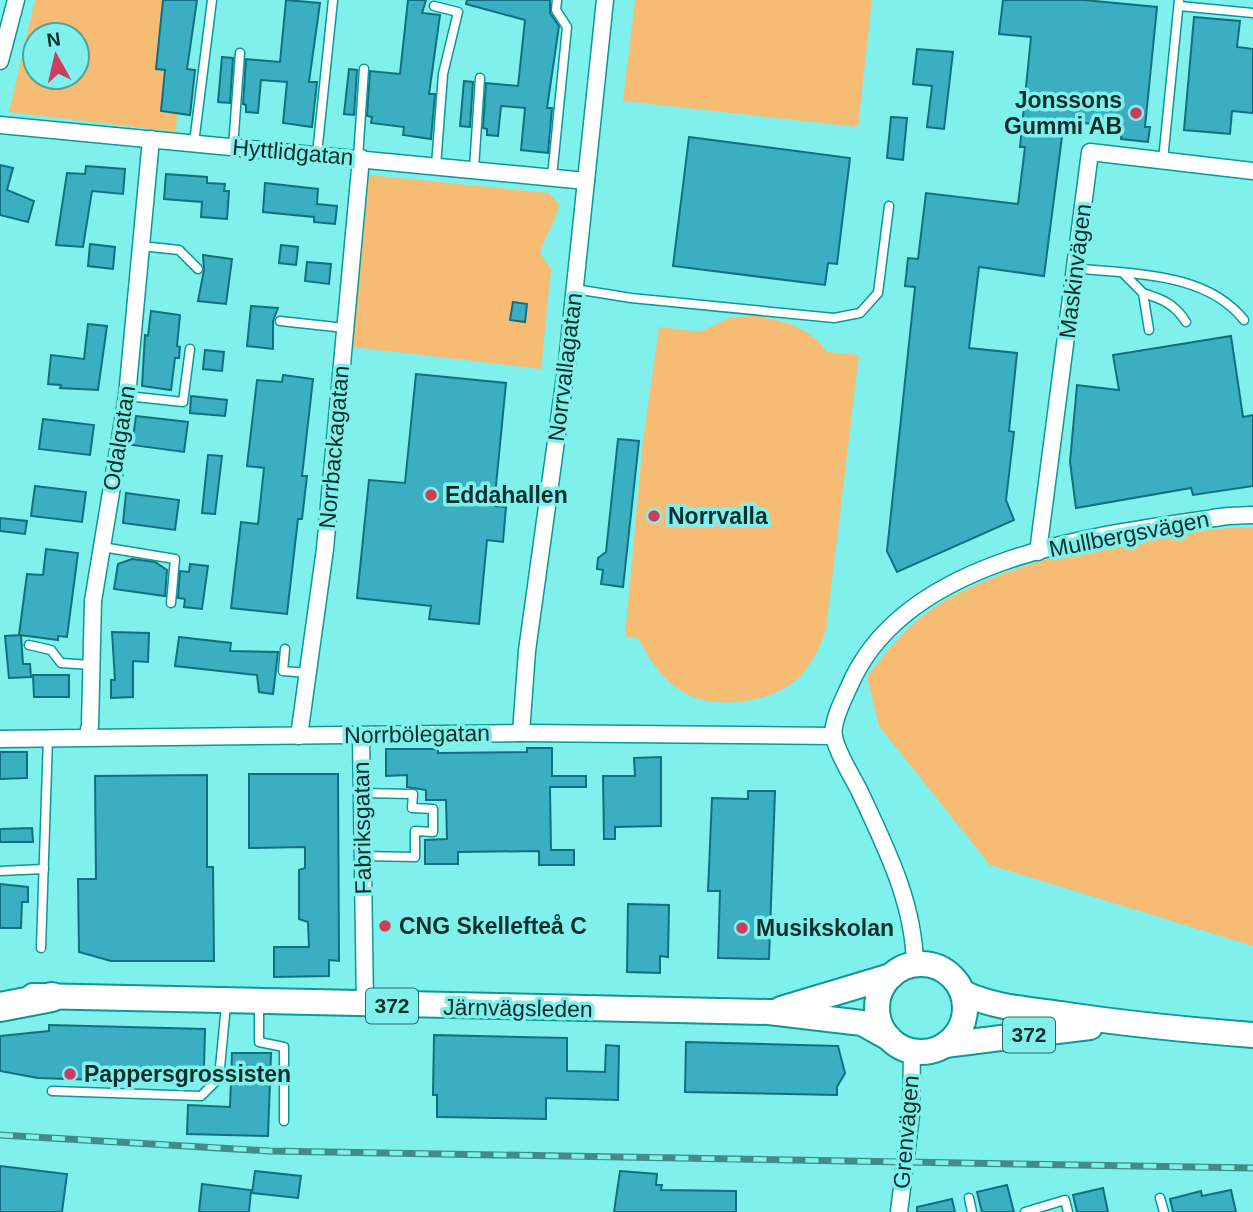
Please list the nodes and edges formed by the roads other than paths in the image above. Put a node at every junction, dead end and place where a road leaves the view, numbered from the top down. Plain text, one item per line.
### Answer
1 (16, 0) edge
2 (212, 0) edge
3 (333, 0) edge
4 (557, 0) edge
5 (605, 0) edge
6 (1179, 3) edge
7 (434, 6) dead end
8 (1253, 13) edge
9 (240, 53) dead end
10 (0, 61) edge
11 (364, 69) dead end
12 (480, 78) dead end
13 (0, 125) edge
14 (151, 139) junction
15 (194, 143) junction
16 (233, 147) junction
17 (317, 154) junction
18 (359, 158) junction
19 (1163, 160) junction
20 (436, 166) junction
21 (474, 169) junction
22 (1253, 171) edge
23 (552, 177) junction
24 (586, 181) junction
25 (890, 206) dead end
26 (141, 246) junction
27 (1075, 268) junction
28 (198, 269) dead end
29 (1125, 275) junction
30 (575, 289) junction
31 (1143, 293) junction
32 (1244, 320) dead end
33 (280, 321) dead end
34 (1186, 322) dead end
35 (345, 328) junction
36 (1149, 330) dead end
37 (190, 349) dead end
38 (127, 396) junction
39 (1253, 516) edge
40 (102, 547) junction
41 (1038, 552) junction
42 (171, 603) dead end
43 (29, 645) dead end
44 (285, 649) dead end
45 (91, 665) junction
46 (307, 673) junction
47 (521, 733) junction
48 (361, 735) junction
49 (299, 736) junction
50 (834, 736) junction
51 (87, 737) junction
52 (48, 738) junction
53 (0, 739) edge
54 (360, 793) junction
55 (361, 856) junction
56 (44, 869) junction
57 (0, 871) edge
58 (41, 948) dead end
59 (915, 965) junction
60 (891, 976) junction
61 (963, 993) junction
62 (52, 998) joint
63 (4, 999) edge
64 (226, 1002) junction
65 (259, 1002) junction
66 (365, 1005) junction
67 (769, 1013) junction
68 (1113, 1024) junction
69 (1253, 1035) edge
70 (889, 1038) junction
71 (945, 1045) junction
72 (912, 1051) junction
73 (52, 1091) dead end
74 (284, 1121) dead end
75 (969, 1198) dead end
76 (1160, 1198) dead end
77 (899, 1212) edge
78 (972, 1212) edge
79 (1025, 1212) edge
80 (1068, 1212) edge
81 (1164, 1212) edge

1 - 10 street
2 - 15 lane
3 - 17 lane
4 - 23 lane
5 - 24 street, Norrvallagatan
6 - 8 lane
6 - 19 lane
7 - 20 lane
9 - 16 lane
11 - 18 lane
12 - 21 lane
13 - 14 street, Hyttlidgatan
14 - 15 street, Hyttlidgatan
14 - 26 street, Odalgatan
15 - 16 street, Hyttlidgatan
16 - 17 street, Hyttlidgatan
17 - 18 street, Hyttlidgatan
18 - 20 street, Hyttlidgatan
18 - 35 street, Norrbackagatan
19 - 22 street, Maskinvägen
19 - 27 street, Maskinvägen
20 - 21 street, Hyttlidgatan
21 - 23 street, Hyttlidgatan
23 - 24 street, Hyttlidgatan
24 - 30 street, Norrvallagatan
25 - 30 lane
26 - 28 lane
26 - 38 street, Odalgatan
27 - 29 lane
27 - 41 street, Maskinvägen
29 - 31 lane
29 - 32 lane
30 - 47 street, Norrvallagatan
31 - 34 lane
31 - 36 lane
33 - 35 lane
35 - 46 street, Norrbackagatan
37 - 38 lane
38 - 40 street, Odalgatan
39 - 41 street, Mullbergsvägen
40 - 42 lane
40 - 45 street, Odalgatan
41 - 50 street, Mullbergsvägen
43 - 45 lane
44 - 46 lane
45 - 51 street, Odalgatan
46 - 49 street, Norrbackagatan
47 - 48 street, Norrbölegatan
47 - 50 street, Norrbölegatan
48 - 49 street, Norrbölegatan
48 - 54 street, Fabriksgatan
49 - 51 street, Norrbölegatan
50 - 59 street
51 - 52 street, Norrbölegatan
52 - 53 street, Norrbölegatan
52 - 56 lane
54 - 55 street, Fabriksgatan
54 - 55 lane
55 - 66 street, Fabriksgatan
56 - 57 lane
56 - 58 lane
59 - 60 main road, 372
59 - 61 main road, 372
60 - 67 main road, Järnvägsleden / 372
60 - 70 main road
61 - 68 main road, 372
61 - 71 main road
62 - 63 highway
62 - 64 main road, Järnvägsleden / 372
64 - 65 main road, Järnvägsleden / 372
64 - 73 lane
65 - 66 main road, Järnvägsleden / 372
65 - 74 lane
66 - 67 main road, Järnvägsleden / 372
67 - 70 main road, Järnvägsleden / 372
68 - 69 main road, 372
68 - 71 main road, 372
70 - 72 main road, 372
71 - 72 main road, 372
72 - 77 street, Grenvägen
75 - 78 lane
76 - 81 lane
79 - 80 lane

